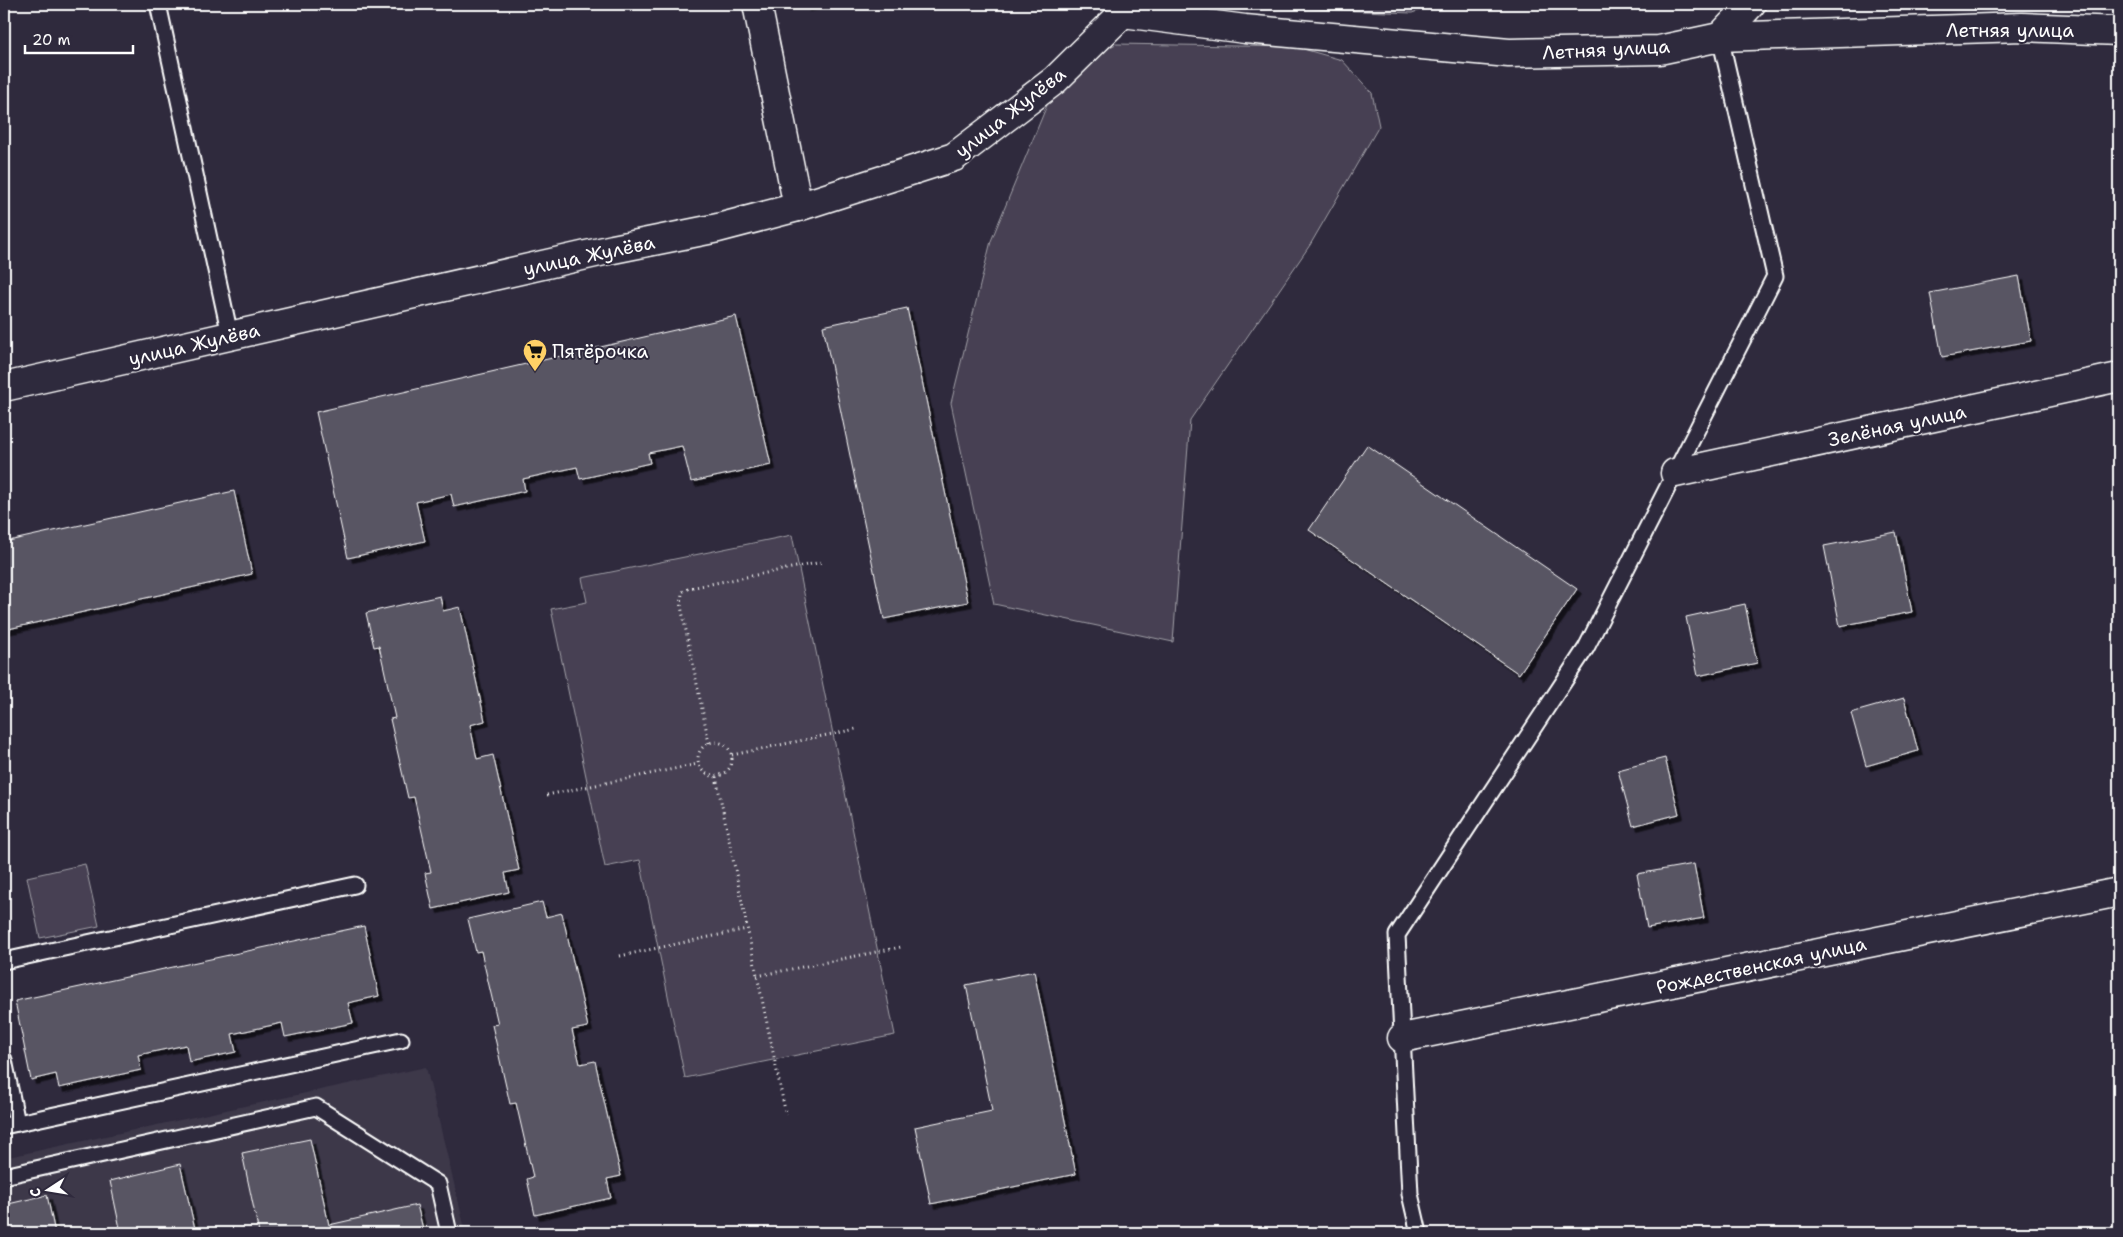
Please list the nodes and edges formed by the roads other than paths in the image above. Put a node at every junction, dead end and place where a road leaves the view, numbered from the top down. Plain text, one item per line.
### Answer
1 (158, 4) edge
2 (757, 4) edge
3 (1751, 4) edge
4 (1125, 8) edge
5 (2119, 31) edge
6 (1720, 37) junction
7 (798, 207) junction
8 (230, 336) junction
9 (2119, 377) edge
10 (4, 387) edge
11 (1675, 472) junction
12 (355, 885) dead end
13 (2119, 892) edge
14 (4, 961) edge
15 (1402, 1038) junction
16 (401, 1040) dead end
17 (4, 1060) edge
18 (11, 1124) edge
19 (4, 1176) edge
20 (449, 1233) edge
21 (1419, 1233) edge

1 - 8 lane
2 - 7 street
3 - 6 street
4 - 6 street, Летняя улица
4 - 7 street, улица Жулёва
5 - 6 street, Летняя улица
6 - 11 lane
7 - 8 street, улица Жулёва
8 - 10 street, улица Жулёва
9 - 11 street, Зелёная улица
11 - 15 lane
12 - 14 lane
13 - 15 street, Рождественская улица
15 - 21 lane
16 - 18 lane
17 - 18 lane
19 - 20 lane

